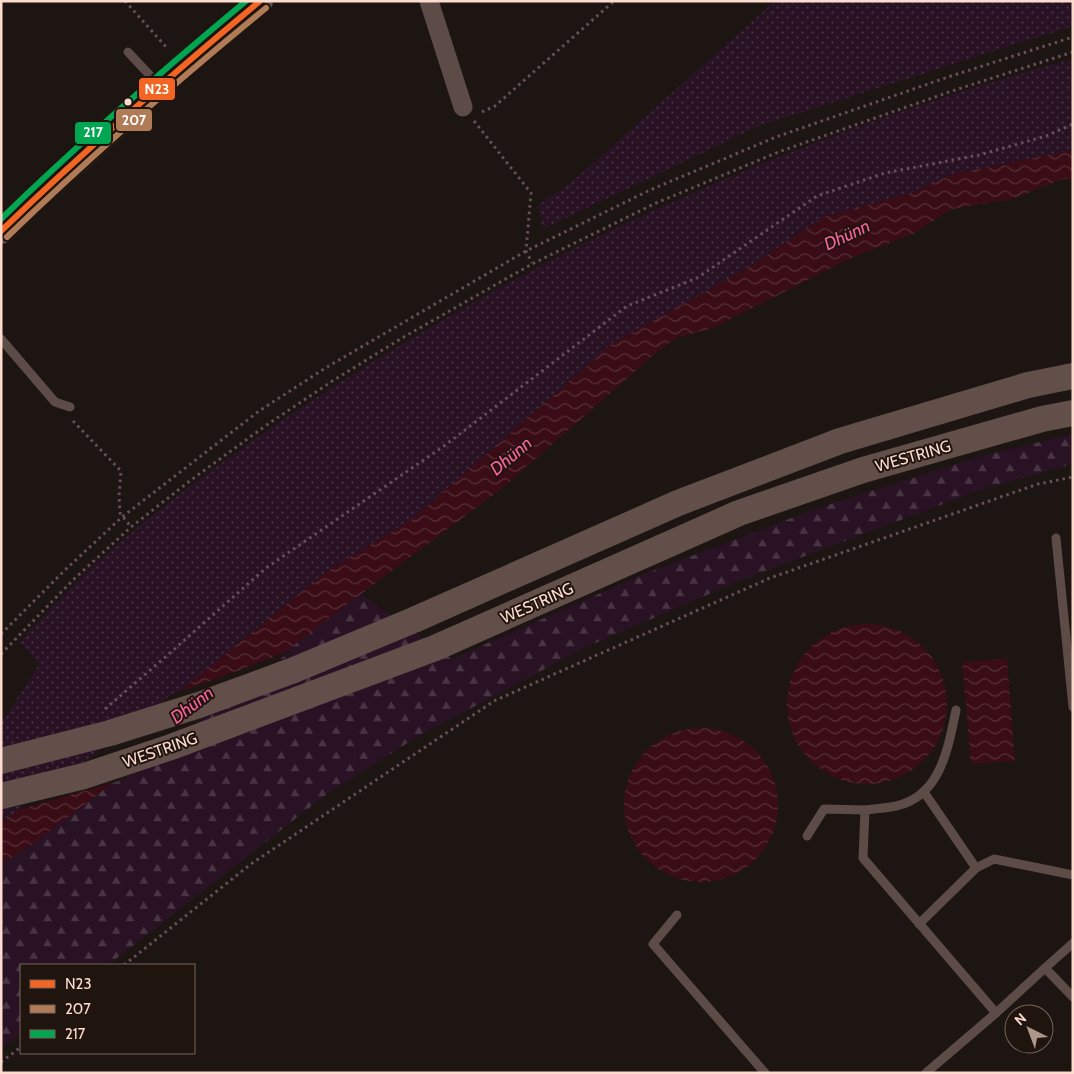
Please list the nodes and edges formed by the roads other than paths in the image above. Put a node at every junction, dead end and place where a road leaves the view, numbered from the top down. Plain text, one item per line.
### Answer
1 (260, 1) edge
2 (430, 1) edge
3 (128, 52) dead end
4 (160, 86) junction
5 (463, 107) road end
6 (1, 231) edge
7 (1, 339) edge
8 (1073, 376) edge
9 (70, 407) dead end
10 (1073, 413) edge
11 (1056, 538) dead end
12 (1073, 707) edge
13 (956, 710) dead end
14 (1, 761) edge
15 (924, 792) junction
16 (1, 796) edge
17 (865, 810) junction
18 (807, 836) dead end
19 (976, 868) junction
20 (1073, 875) edge
21 (677, 915) dead end
22 (919, 924) junction
23 (1073, 943) edge
24 (1045, 968) junction
25 (1073, 997) edge
26 (996, 1013) junction
27 (765, 1073) edge
28 (926, 1073) edge

1 - 4 main road
2 - 5 street
3 - 4 lane
4 - 6 main road
7 - 9 lane
8 - 14 main road, bridge
10 - 16 main road, WESTRING
11 - 12 lane
13 - 15 lane
15 - 17 lane
15 - 19 lane
17 - 18 lane
17 - 22 lane
19 - 20 lane
19 - 22 lane
21 - 27 lane
22 - 26 lane
23 - 24 lane
24 - 25 lane
24 - 26 lane
26 - 28 lane

